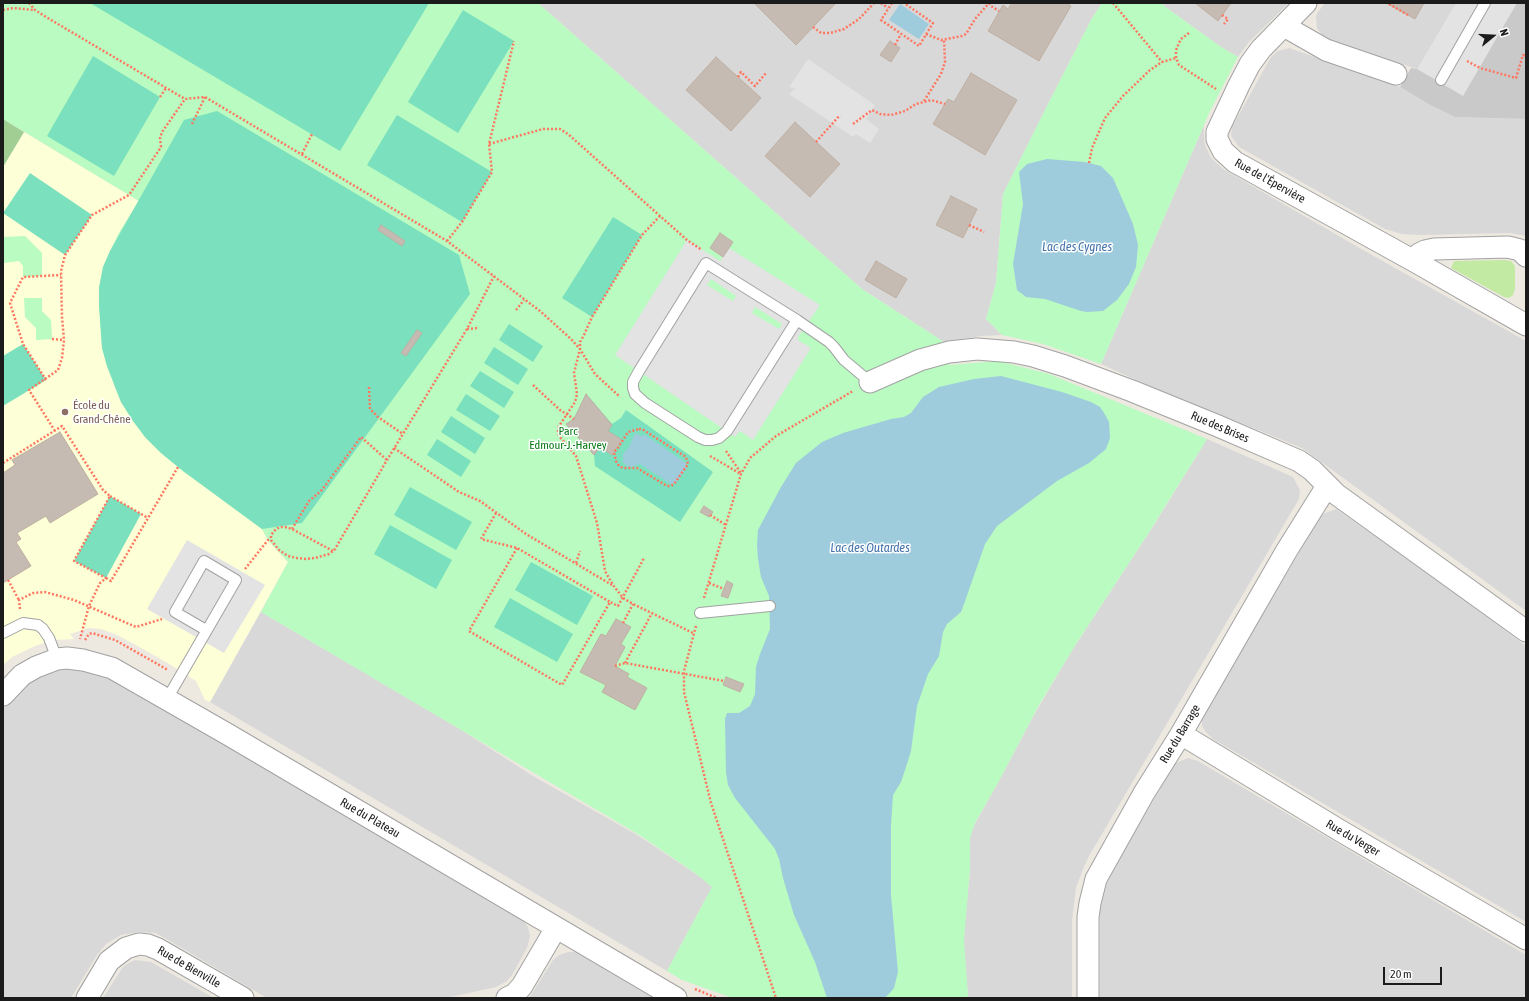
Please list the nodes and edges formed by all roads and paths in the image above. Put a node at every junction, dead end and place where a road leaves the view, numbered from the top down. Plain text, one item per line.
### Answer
1 (29, 3) edge
2 (874, 3) edge
3 (882, 3) edge
4 (892, 3) edge
5 (904, 3) edge
6 (989, 3) edge
7 (1113, 3) edge
8 (1306, 3) edge
9 (1485, 3) edge
10 (1389, 4) dead end
11 (888, 8) junction
12 (3, 10) edge
13 (35, 10) junction
14 (999, 11) dead end
15 (1222, 15) dead end
16 (1408, 15) dead end
17 (1224, 24) dead end
18 (1284, 26) junction
19 (813, 27) dead end
20 (1190, 33) dead end
21 (902, 34) junction
22 (926, 34) junction
23 (944, 40) junction
24 (514, 41) dead end
25 (895, 45) dead end
26 (1526, 56) edge
27 (1176, 58) junction
28 (1162, 62) junction
29 (1480, 68) dead end
30 (766, 72) dead end
31 (1396, 74) dead end
32 (738, 77) dead end
33 (1441, 80) dead end
34 (166, 88) junction
35 (1220, 91) dead end
36 (205, 96) junction
37 (160, 97) dead end
38 (185, 99) junction
39 (924, 102) junction
40 (945, 104) dead end
41 (840, 115) dead end
42 (192, 124) dead end
43 (853, 124) dead end
44 (312, 134) dead end
45 (816, 142) dead end
46 (490, 144) junction
47 (302, 154) junction
48 (1089, 163) dead end
49 (660, 216) junction
50 (969, 225) dead end
51 (984, 232) dead end
52 (446, 242) junction
53 (1526, 256) edge
54 (1414, 261) junction
55 (706, 263) junction
56 (61, 275) junction
57 (494, 276) junction
58 (524, 300) junction
59 (516, 310) dead end
60 (797, 320) junction
61 (1526, 324) edge
62 (478, 328) dead end
63 (467, 329) junction
64 (52, 339) dead end
65 (64, 340) junction
66 (580, 349) junction
67 (46, 380) junction
68 (870, 382) junction
69 (533, 386) dead end
70 (369, 387) dead end
71 (620, 397) dead end
72 (566, 414) junction
73 (574, 419) dead end
74 (55, 431) junction
75 (403, 434) junction
76 (724, 447) dead end
77 (394, 448) junction
78 (617, 448) joint
79 (708, 455) dead end
80 (387, 460) junction
81 (3, 463) edge
82 (178, 467) dead end
83 (741, 474) junction
84 (1327, 486) junction
85 (110, 496) junction
86 (496, 513) junction
87 (710, 515) dead end
88 (148, 518) junction
89 (726, 525) junction
90 (292, 529) junction
91 (271, 540) junction
92 (517, 548) junction
93 (333, 551) junction
94 (580, 551) dead end
95 (644, 558) dead end
96 (576, 563) junction
97 (106, 578) junction
98 (8, 580) dead end
99 (236, 580) junction
100 (708, 583) junction
101 (613, 585) junction
102 (724, 589) dead end
103 (623, 598) junction
104 (19, 600) junction
105 (610, 602) junction
106 (633, 604) junction
107 (20, 605) dead end
108 (90, 606) junction
109 (770, 606) dead end
110 (652, 613) junction
111 (700, 613) junction
112 (163, 619) dead end
113 (623, 623) dead end
114 (206, 630) junction
115 (1526, 631) edge
116 (3, 633) edge
117 (693, 633) junction
118 (75, 639) dead end
119 (84, 640) dead end
120 (57, 659) junction
121 (625, 663) junction
122 (615, 666) dead end
123 (171, 672) dead end
124 (684, 674) junction
125 (724, 681) dead end
126 (3, 694) edge
127 (167, 699) junction
128 (1181, 734) junction
129 (556, 928) junction
130 (1526, 939) edge
131 (86, 998) edge
132 (243, 998) edge
133 (507, 998) edge
134 (676, 998) edge
135 (776, 998) edge
136 (1088, 998) edge

1 - 13 path
2 - 19 path
3 - 11 path
4 - 11 path
5 - 22 path
6 - 14 path
6 - 23 path
7 - 28 path
8 - 18 street, Rue de l'Épervière
9 - 33 lane
10 - 16 path
11 - 21 path
12 - 13 path
13 - 34 path
15 - 17 path
18 - 31 street
18 - 54 street, Rue de l'Épervière
20 - 27 path
21 - 22 path
21 - 25 path
22 - 23 path
23 - 39 path
24 - 46 path
26 - 29 path
27 - 28 path
27 - 35 path
28 - 48 path
30 - 32 path
34 - 37 path
34 - 38 path
36 - 38 path
36 - 42 path
36 - 47 path
38 - 56 path
39 - 40 path
39 - 43 path
41 - 45 path
44 - 47 path
46 - 49 path
46 - 52 path
47 - 52 path
49 - 55 path
49 - 66 path
50 - 51 path
52 - 57 path
53 - 54 street
54 - 61 street, Rue de l'Épervière
55 - 60 lane
55 - 60 lane
56 - 65 path
56 - 67 path
57 - 58 path
57 - 63 path
58 - 59 path
58 - 66 path
60 - 68 lane
62 - 63 path
63 - 75 path
64 - 65 path
65 - 67 path
66 - 71 path
66 - 72 path
67 - 74 path
68 - 83 path
68 - 84 street, Rue des Brises
69 - 72 path
70 - 75 path
72 - 73 path
72 - 101 path
74 - 81 path
74 - 85 path
75 - 77 path
76 - 83 path
77 - 80 path
77 - 86 path
78 - 78 path
79 - 83 path
80 - 90 path
80 - 93 path
82 - 88 path
83 - 89 path
84 - 115 street, Rue des Brises
84 - 128 street, Rue du Barrage
85 - 88 path
85 - 97 path
86 - 92 path
86 - 96 path
87 - 89 path
88 - 97 path
89 - 100 path
90 - 91 path
90 - 93 path
91 - 93 path
91 - 99 path
92 - 105 path
92 - 105 path
94 - 96 path
95 - 103 path
96 - 101 path
97 - 108 path
98 - 104 path
99 - 114 lane
99 - 114 lane
100 - 102 path
100 - 111 path
101 - 103 path
103 - 105 path
103 - 106 path
104 - 107 path
104 - 108 path
106 - 110 path
106 - 113 path
108 - 112 path
108 - 118 path
109 - 111 lane
110 - 117 path
110 - 121 path
111 - 117 path
114 - 127 lane
116 - 120 lane
117 - 124 path
119 - 123 path
120 - 126 street
120 - 127 street, Rue du Plateau
121 - 122 path
121 - 124 path
124 - 125 path
124 - 135 path
127 - 129 street, Rue du Plateau
128 - 130 street, Rue du Verger
128 - 136 street, Rue du Barrage
129 - 133 street
129 - 134 street, Rue du Plateau
131 - 132 street, Rue de Bienville

